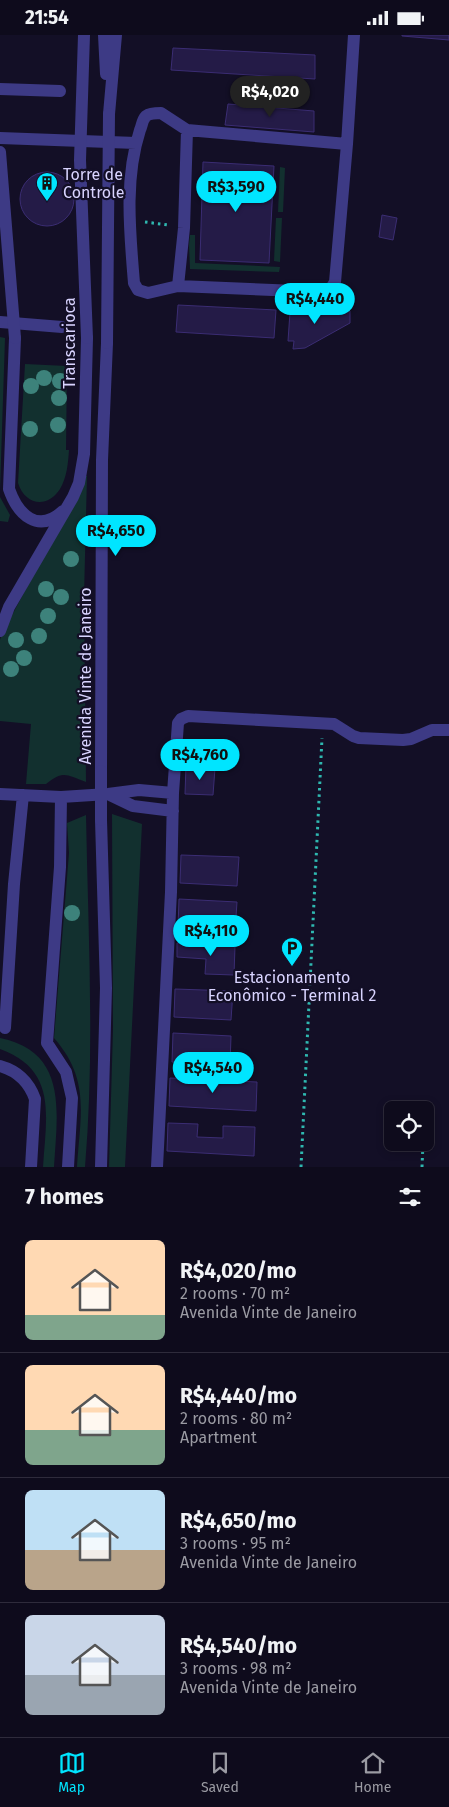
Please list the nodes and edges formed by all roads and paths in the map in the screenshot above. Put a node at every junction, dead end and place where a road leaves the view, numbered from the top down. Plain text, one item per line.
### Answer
1 (84, 35) edge
2 (104, 35) edge
3 (116, 35) edge
4 (354, 35) edge
5 (0, 89) edge
6 (60, 91) dead end
7 (109, 114) junction
8 (186, 131) junction
9 (0, 138) edge
10 (136, 143) junction
11 (347, 144) junction
12 (0, 152) edge
13 (178, 286) junction
14 (0, 322) edge
15 (62, 327) dead end
16 (67, 507) junction
17 (0, 631) edge
18 (323, 723) junction
19 (449, 731) edge
20 (173, 793) junction
21 (0, 794) edge
22 (108, 794) junction
23 (22, 795) junction
24 (61, 797) junction
25 (173, 811) junction
26 (5, 1028) dead end
27 (0, 1066) edge
28 (423, 1151) edge
29 (31, 1167) edge
30 (68, 1167) edge
31 (101, 1167) edge
32 (157, 1167) edge
33 (301, 1167) edge
34 (422, 1167) edge

1 - 16 street, Transcarioca, bridge
2 - 7 street
3 - 7 street, Avenida Vinte de Janeiro
4 - 11 street
5 - 6 street
7 - 31 street, Avenida Vinte de Janeiro, bridge
8 - 10 street
8 - 11 street
8 - 13 street
9 - 10 street
10 - 13 street
11 - 13 street
12 - 16 street, bridge
14 - 15 street
16 - 17 street, Transcarioca
18 - 19 street
18 - 20 street
18 - 33 path
20 - 22 street
20 - 25 street
21 - 23 street
22 - 24 street
22 - 25 street
23 - 24 street
23 - 26 street
24 - 30 street
25 - 32 street
27 - 29 street
28 - 34 path

